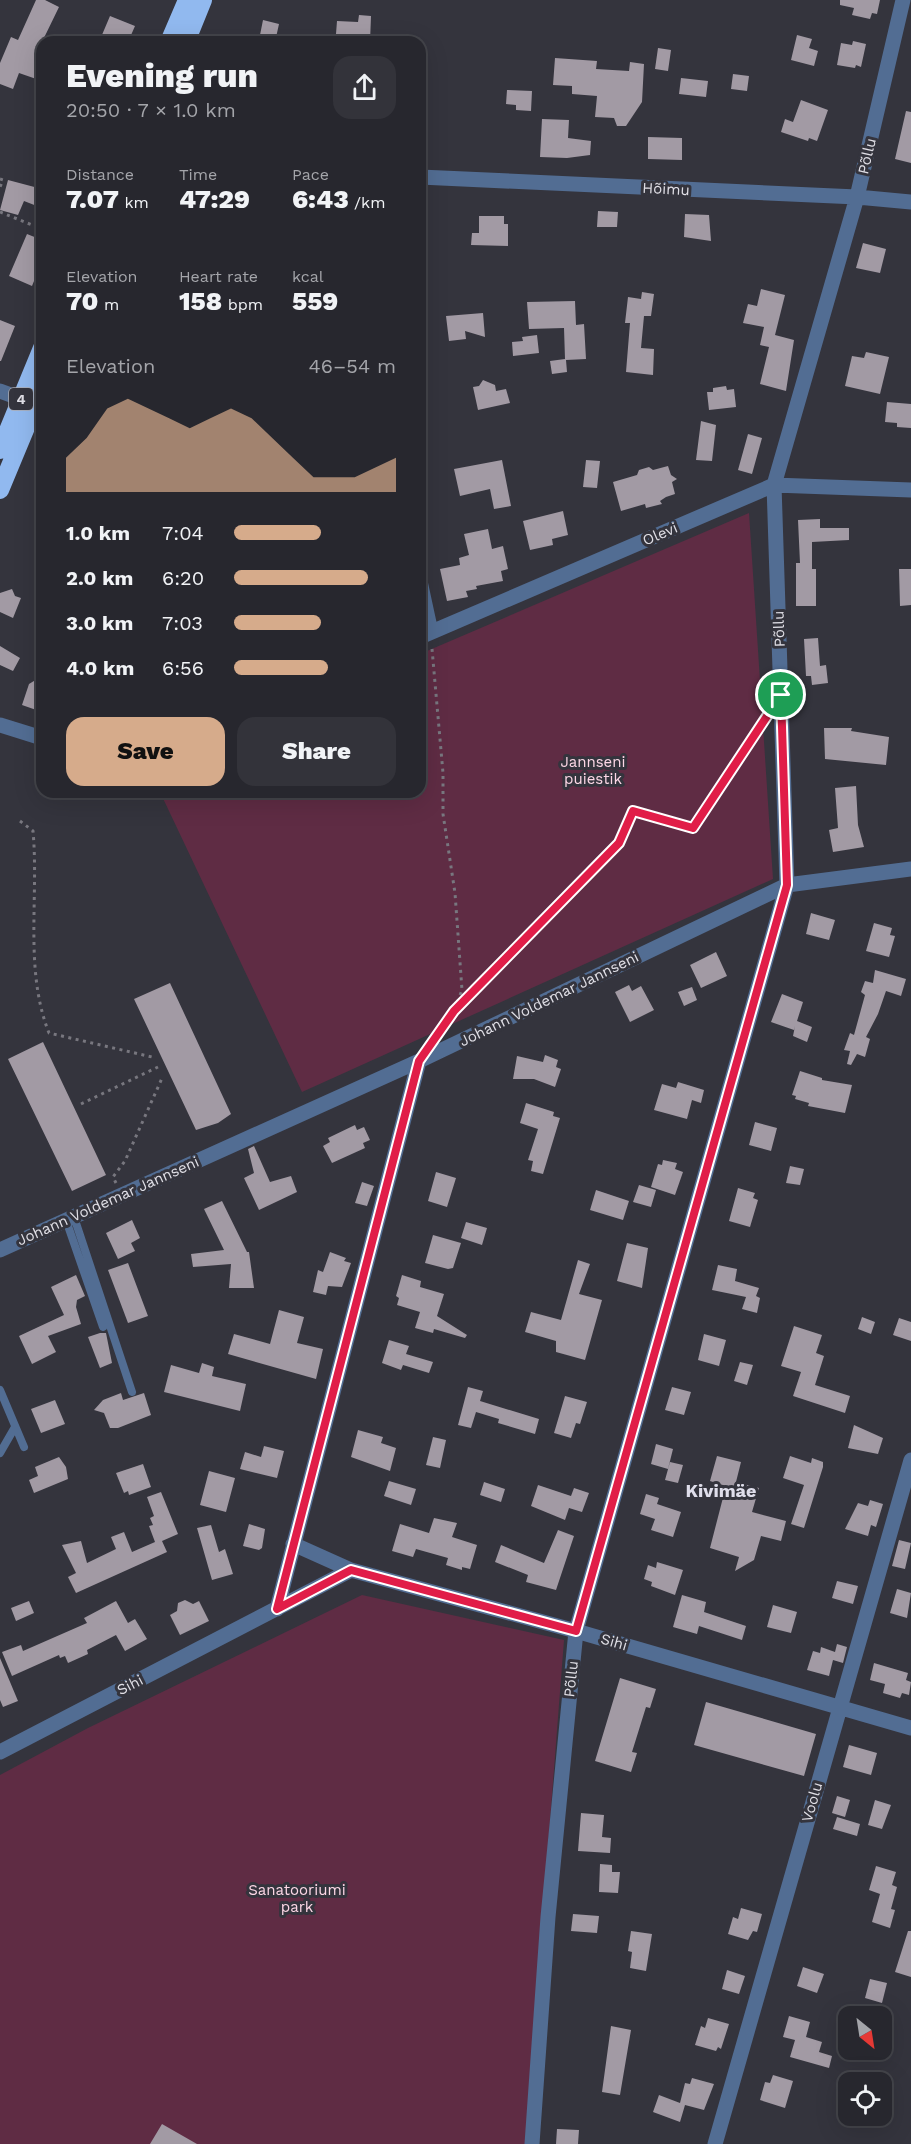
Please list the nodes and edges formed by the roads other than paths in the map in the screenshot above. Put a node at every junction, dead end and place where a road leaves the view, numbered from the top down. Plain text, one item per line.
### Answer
1 (187, 0) edge
2 (203, 0) edge
3 (903, 0) edge
4 (172, 36) edge
5 (188, 36) edge
6 (426, 177) edge
7 (857, 197) junction
8 (911, 202) edge
9 (36, 381) edge
10 (0, 391) edge
11 (33, 397) edge
12 (0, 450) edge
13 (774, 485) junction
14 (0, 490) edge
15 (911, 490) edge
16 (426, 635) edge
17 (0, 725) edge
18 (36, 736) edge
19 (911, 869) edge
20 (787, 885) junction
21 (419, 1061) junction
22 (70, 1219) junction
23 (0, 1250) edge
24 (103, 1327) dead end
25 (0, 1390) edge
26 (132, 1392) dead end
27 (15, 1426) junction
28 (24, 1447) dead end
29 (0, 1454) edge
30 (911, 1460) edge
31 (293, 1544) junction
32 (351, 1570) junction
33 (277, 1609) junction
34 (576, 1631) junction
35 (839, 1708) junction
36 (911, 1728) edge
37 (0, 1752) edge
38 (532, 2144) edge
39 (715, 2144) edge

1 - 4 highway
2 - 5 highway
3 - 7 street, Põllu
6 - 7 street, Hõimu
7 - 8 street, Hõimu
7 - 13 street, Põllu
9 - 11 highway, 4
10 - 11 street
11 - 12 highway, 4
11 - 14 highway, 4
13 - 15 street, Olevi
13 - 16 street, Olevi
13 - 20 street, Põllu
17 - 18 street
19 - 20 street, Johann Voldemar Jannseni
20 - 21 street, Johann Voldemar Jannseni
20 - 34 street, Põllu
21 - 22 street, Johann Voldemar Jannseni
21 - 31 street
22 - 23 street, Johann Voldemar Jannseni
22 - 24 lane
22 - 26 lane
25 - 27 lane
27 - 28 lane
27 - 29 lane
30 - 35 street, Voolu
31 - 32 street
31 - 33 street
32 - 33 street, Sihi
32 - 34 street, Sihi
33 - 37 street, Sihi
34 - 35 street, Sihi
34 - 38 street, Põllu
35 - 36 street, Sihi
35 - 39 street, Voolu

